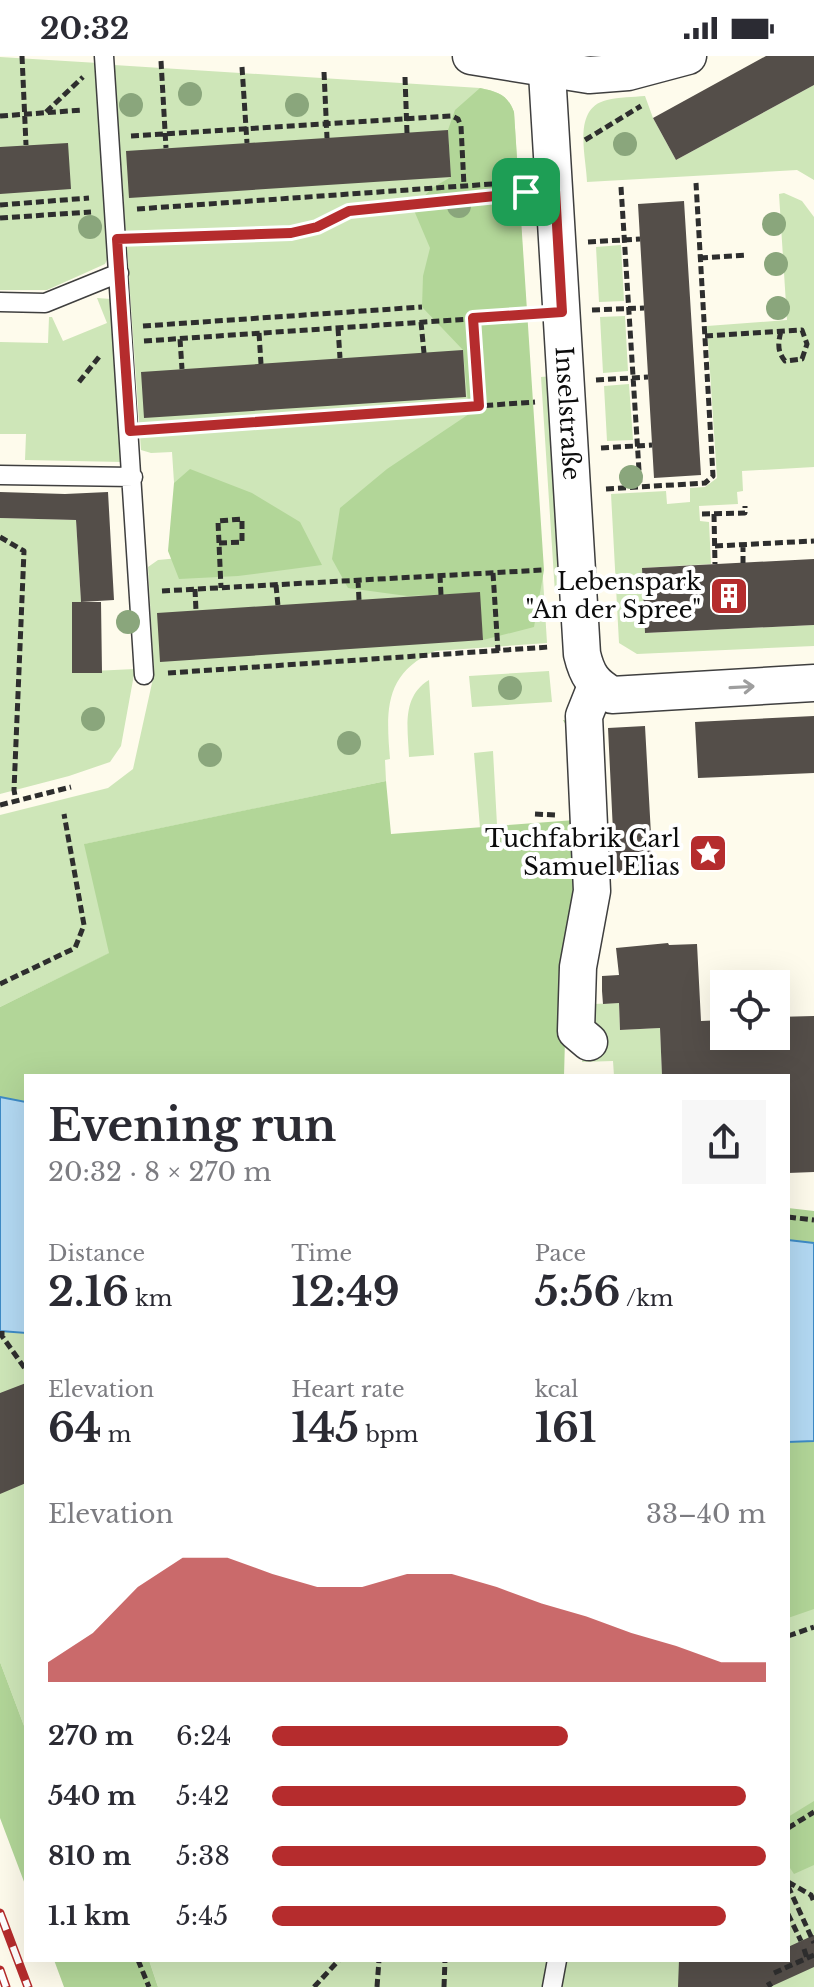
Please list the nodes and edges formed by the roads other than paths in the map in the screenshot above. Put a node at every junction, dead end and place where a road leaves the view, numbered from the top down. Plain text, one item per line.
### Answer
1 (471, 56) edge
2 (688, 56) edge
3 (104, 57) edge
4 (547, 62) edge
5 (119, 273) junction
6 (0, 302) edge
7 (0, 475) edge
8 (133, 477) junction
9 (144, 675) dead end
10 (591, 680) junction
11 (814, 683) edge
12 (589, 1042) dead end
13 (557, 1962) edge
14 (552, 1987) edge

1 - 4 street
2 - 4 street
3 - 5 lane
4 - 10 street, Inselstraße
5 - 6 lane
5 - 8 lane
7 - 8 lane
8 - 9 lane
10 -> 11 street
10 - 12 street
13 - 14 lane

